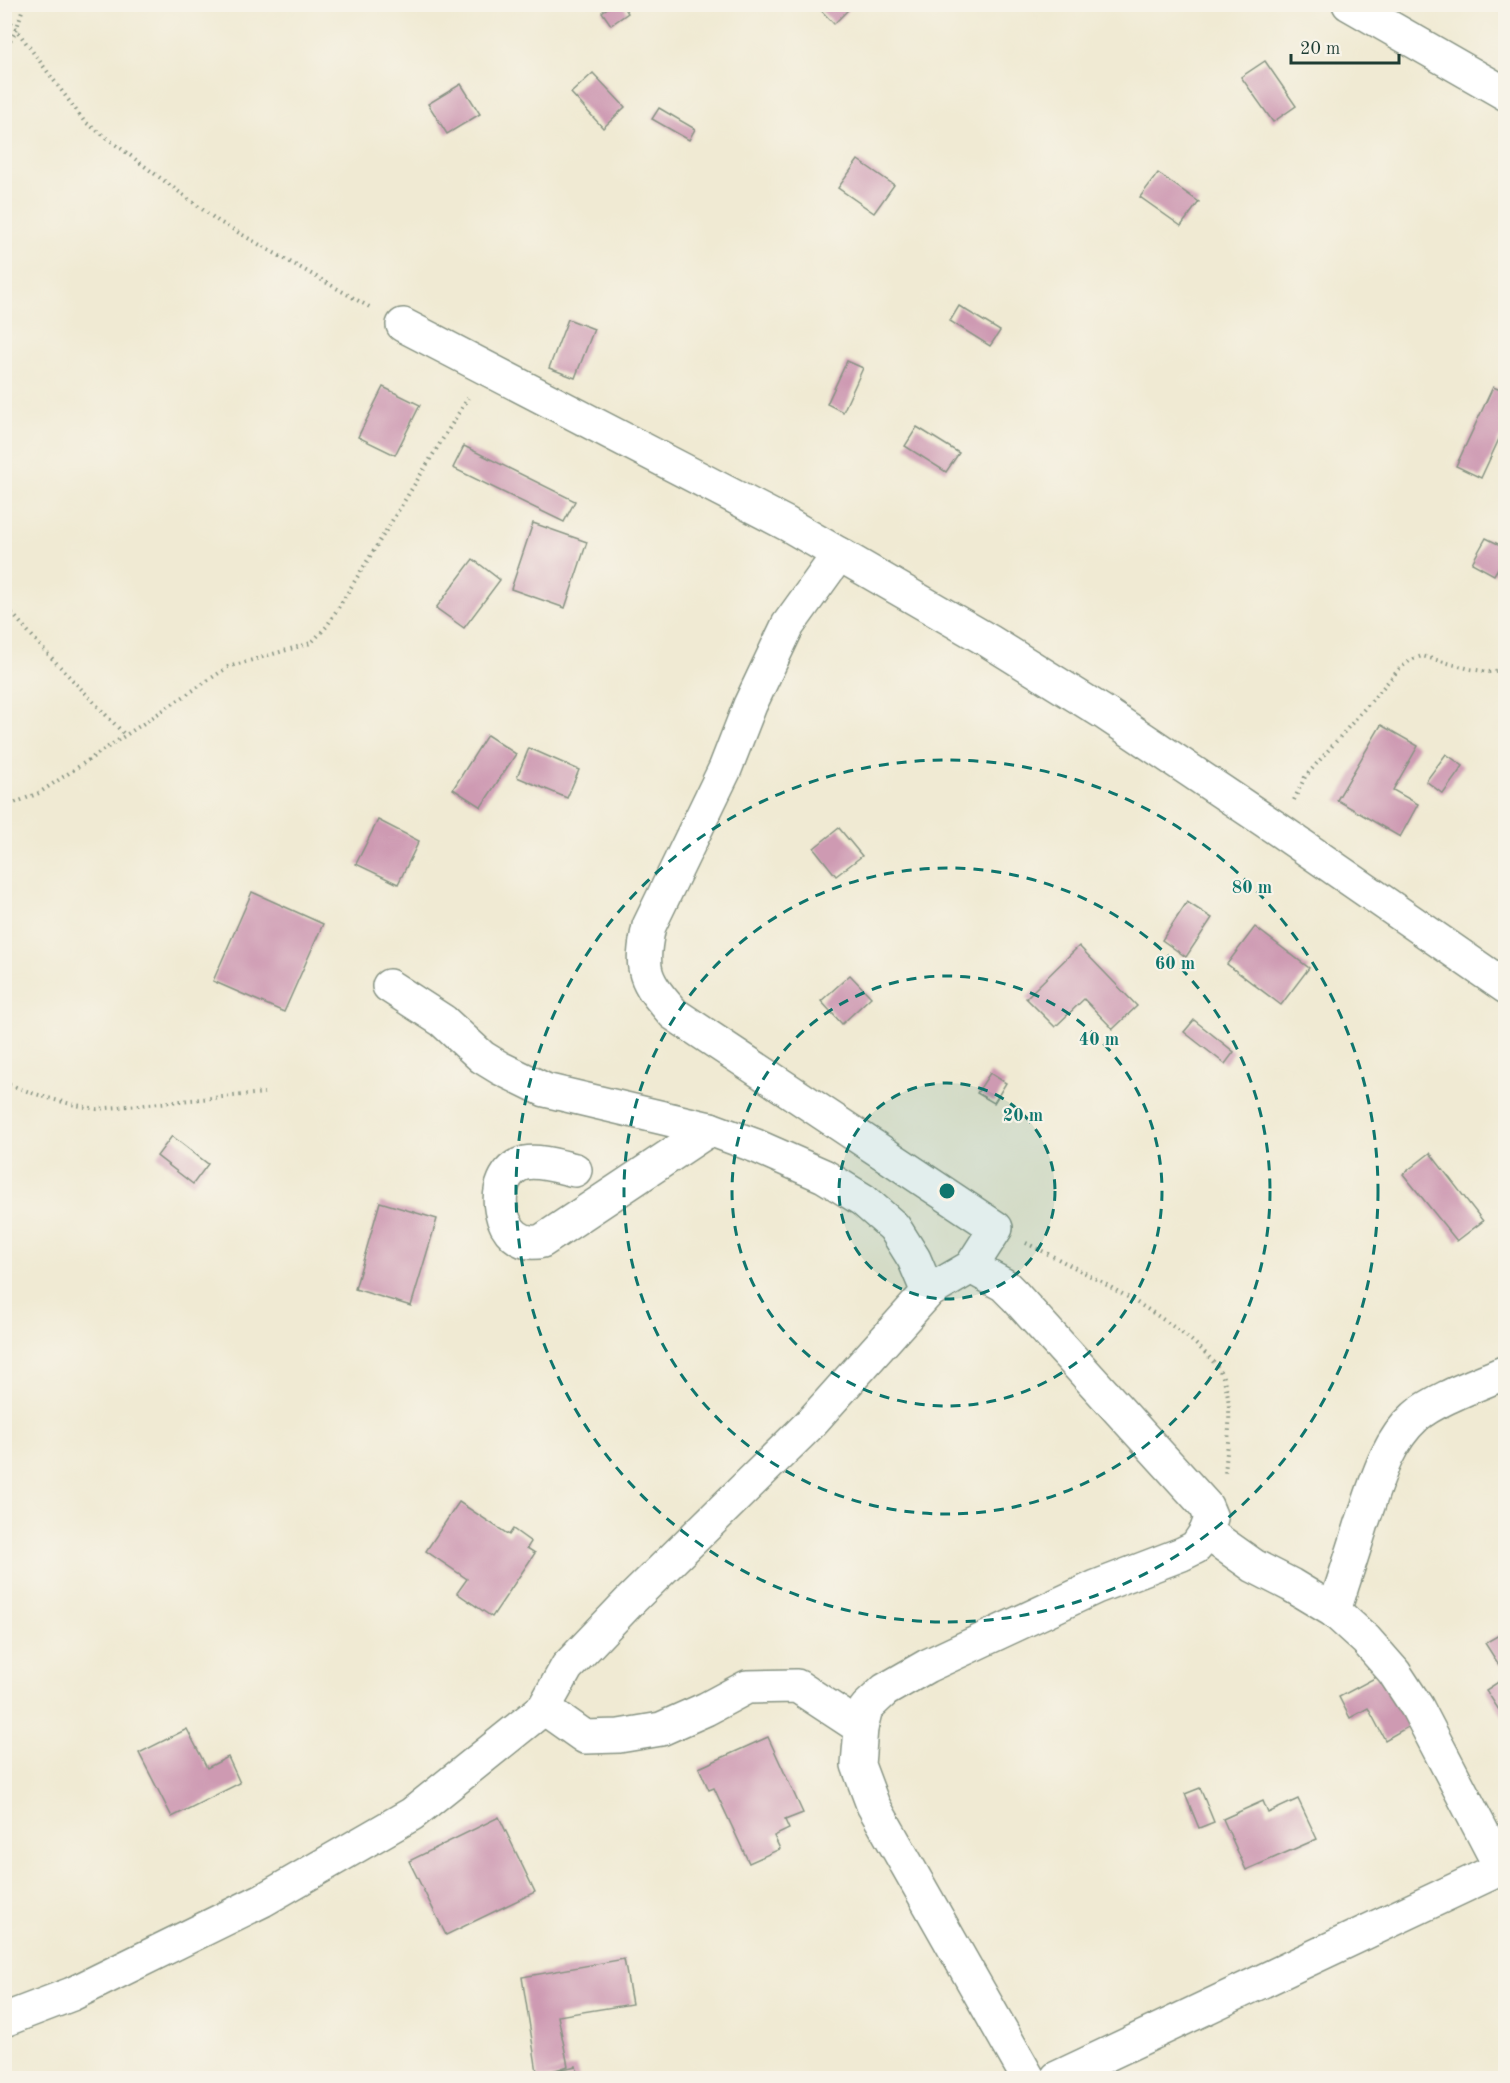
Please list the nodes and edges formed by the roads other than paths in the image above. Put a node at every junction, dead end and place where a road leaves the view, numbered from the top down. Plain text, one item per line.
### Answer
1 (1349, 4) edge
2 (1506, 94) edge
3 (403, 325) road end
4 (839, 554) junction
5 (389, 986) dead end
6 (1506, 987) edge
7 (710, 1129) junction
8 (575, 1170) dead end
9 (971, 1267) junction
10 (928, 1292) junction
11 (1506, 1372) edge
12 (1206, 1532) junction
13 (1334, 1611) junction
14 (544, 1708) junction
15 (861, 1728) junction
16 (1503, 1867) edge
17 (4, 2020) edge
18 (1028, 2079) edge
19 (1057, 2079) edge

1 - 2 street
3 - 4 street
4 - 6 street
4 - 9 street
5 - 7 street
7 - 8 street
7 - 10 street
9 - 10 street
9 - 12 street
10 - 14 street
11 - 13 street
12 - 13 street
12 - 15 street
13 - 16 street
14 - 15 street
14 - 17 street
15 - 18 street
16 - 19 street

